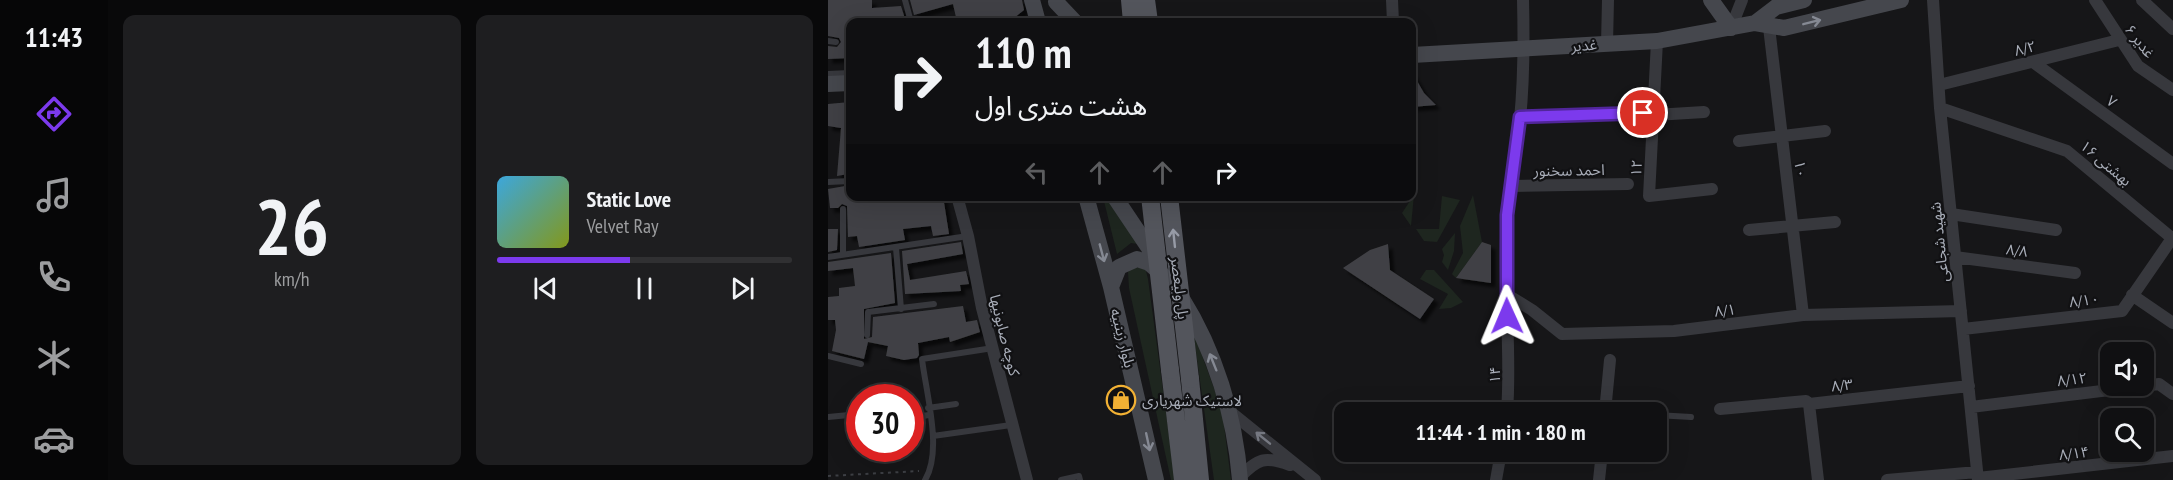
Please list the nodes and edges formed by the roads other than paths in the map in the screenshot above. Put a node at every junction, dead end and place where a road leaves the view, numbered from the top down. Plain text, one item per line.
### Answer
1 (905, 0) edge
2 (1032, 0) edge
3 (1130, 0) edge
4 (1146, 0) edge
5 (1392, 0) edge
6 (1523, 0) edge
7 (1608, 0) edge
8 (1711, 0) edge
9 (1742, 0) edge
10 (1804, 0) edge
11 (1901, 0) edge
12 (1933, 0) edge
13 (2095, 0) edge
14 (2142, 0) edge
15 (1056, 1) edge
16 (910, 18) edge
17 (1032, 18) edge
18 (1037, 18) edge
19 (1061, 18) edge
20 (1071, 18) edge
21 (1132, 18) edge
22 (1148, 18) edge
23 (1393, 18) edge
24 (1762, 25) junction
25 (1731, 28) junction
26 (2173, 29) edge
27 (2119, 40) junction
28 (1657, 41) junction
29 (1607, 44) junction
30 (1524, 50) junction
31 (1416, 56) edge
32 (2033, 62) junction
33 (846, 73) edge
34 (828, 74) edge
35 (846, 83) edge
36 (828, 84) edge
37 (1939, 85) junction
38 (2173, 90) edge
39 (1940, 108) junction
40 (1704, 112) dead end
41 (1649, 114) junction
42 (1520, 117) junction
43 (1825, 131) dead end
44 (1781, 137) junction
45 (1739, 141) dead end
46 (2173, 164) edge
47 (846, 181) edge
48 (828, 182) edge
49 (1628, 184) dead end
50 (1511, 186) junction
51 (1712, 189) dead end
52 (958, 201) edge
53 (1087, 201) edge
54 (1117, 201) edge
55 (1151, 201) edge
56 (1170, 201) edge
57 (843, 209) dead end
58 (1951, 214) junction
59 (1835, 222) dead end
60 (1794, 226) junction
61 (1749, 230) dead end
62 (2056, 230) dead end
63 (968, 236) junction
64 (2173, 238) edge
65 (896, 248) junction
66 (843, 254) junction
67 (828, 257) edge
68 (1956, 257) junction
69 (2074, 273) dead end
70 (1173, 284) junction
71 (1111, 287) junction
72 (1506, 294) junction
73 (2132, 295) junction
74 (934, 304) dead end
75 (901, 309) junction
76 (1961, 311) junction
77 (1803, 315) junction
78 (2173, 323) edge
79 (1963, 329) junction
80 (867, 335) dead end
81 (994, 348) junction
82 (828, 356) edge
83 (1610, 360) dead end
84 (861, 364) dead end
85 (1969, 386) junction
86 (2173, 394) edge
87 (1508, 402) edge
88 (1606, 402) edge
89 (956, 404) dead end
90 (1809, 404) junction
91 (1971, 407) junction
92 (1720, 409) dead end
93 (1228, 410) junction
94 (929, 412) junction
95 (924, 414) edge
96 (846, 416) edge
97 (1667, 416) edge
98 (828, 417) edge
99 (1691, 417) dead end
100 (1011, 425) junction
101 (933, 436) junction
102 (2173, 456) edge
103 (1499, 462) edge
104 (1601, 462) edge
105 (1297, 467) junction
106 (1978, 477) edge
107 (1079, 478) edge
108 (1240, 479) edge
109 (925, 480) edge
110 (1027, 480) edge
111 (1061, 480) edge
112 (1156, 480) edge
113 (1183, 480) edge
114 (1200, 480) edge
115 (1315, 480) edge
116 (1496, 480) edge
117 (1599, 480) edge
118 (1818, 480) edge
119 (1887, 480) edge

1 - 16 lane
2 - 17 main road
2 - 18 main road
3 - 21 main road
4 - 22 main road
5 - 23 street
6 - 30 street, ۱۴
7 - 29 street
8 - 25 main road
9 - 25 street
10 - 24 main road
24 -> 11 main road, غدیر
12 - 37 street, شهید شجاعی
13 - 27 street, غدیر ۶
14 - 26 street
15 - 19 main road
15 - 20 main road
24 - 25 main road, غدیر
24 - 44 street, ۱۰
25 - 28 main road, غدیر
27 - 32 street, ۸/۲
27 - 38 street, غدیر ۶
28 - 29 main road, غدیر
28 - 41 street, ۱۲
29 - 30 main road, غدیر
30 - 31 main road, غدیر
30 - 42 street, ۱۴
32 - 37 street, ۸/۲
32 - 46 street, ۷
33 - 34 lane
35 - 36 main road
37 - 39 street, شهید شجاعی
39 - 58 street, شهید شجاعی
39 - 64 street, ۱۶ بهشتی
40 - 41 street
41 - 42 street
41 - 51 street, ۱۲
42 - 50 street, ۱۴
43 - 44 street
44 - 45 street
44 - 60 street, ۱۰
47 - 48 lane
49 - 50 street, احمد سخنور
50 - 72 street, ۱۴
52 - 63 street, کوچه صابونیها
53 -> 71 main road, بلوار زینبیه
54 - 70 main road
55 - 113 main road, پل ولیعصر, bridge
114 -> 56 main road, پل ولیعصر, bridge
57 - 66 lane
58 - 62 street
58 - 68 street, شهید شجاعی
59 - 60 street
60 - 61 street
60 - 77 street, ۱۰
63 - 65 lane
63 - 81 street, کوچه صابونیها
64 - 73 street, ۸/۱۰
65 - 66 lane
65 - 75 lane
66 - 67 lane
68 - 69 street, ۸/۸
68 - 76 street, شهید شجاعی
70 - 71 main road
93 -> 70 main road
71 -> 112 main road, بلوار زینبیه
72 - 77 street, ۸/۱
72 - 87 street, ۱۴
73 - 78 street
73 - 79 street, ۸/۱۰
74 - 75 lane
75 - 80 lane
76 - 77 street, ۸/۱
76 - 79 street, شهید شجاعی
79 - 85 street, شهید شجاعی
81 - 94 lane
81 - 100 street, کوچه صابونیها
82 - 84 lane
83 - 88 street
85 - 90 street, ۸/۳
85 - 91 street, شهید شجاعی
86 - 91 street, ۸/۱۲
89 - 94 lane
90 - 92 street, ۸/۳
90 - 118 street
91 - 106 street, شهید شجاعی
105 -> 93 street
93 - 108 main road
94 - 95 lane
94 - 101 lane
96 - 98 lane
97 - 99 lane
100 - 101 lane
100 - 110 street, کوچه صابونیها
101 - 109 lane
102 - 106 street, ۸/۱۴
103 - 116 street
104 - 117 street
105 - 108 street
105 - 115 street
106 - 119 street, ۸/۱۴
107 - 111 lane

